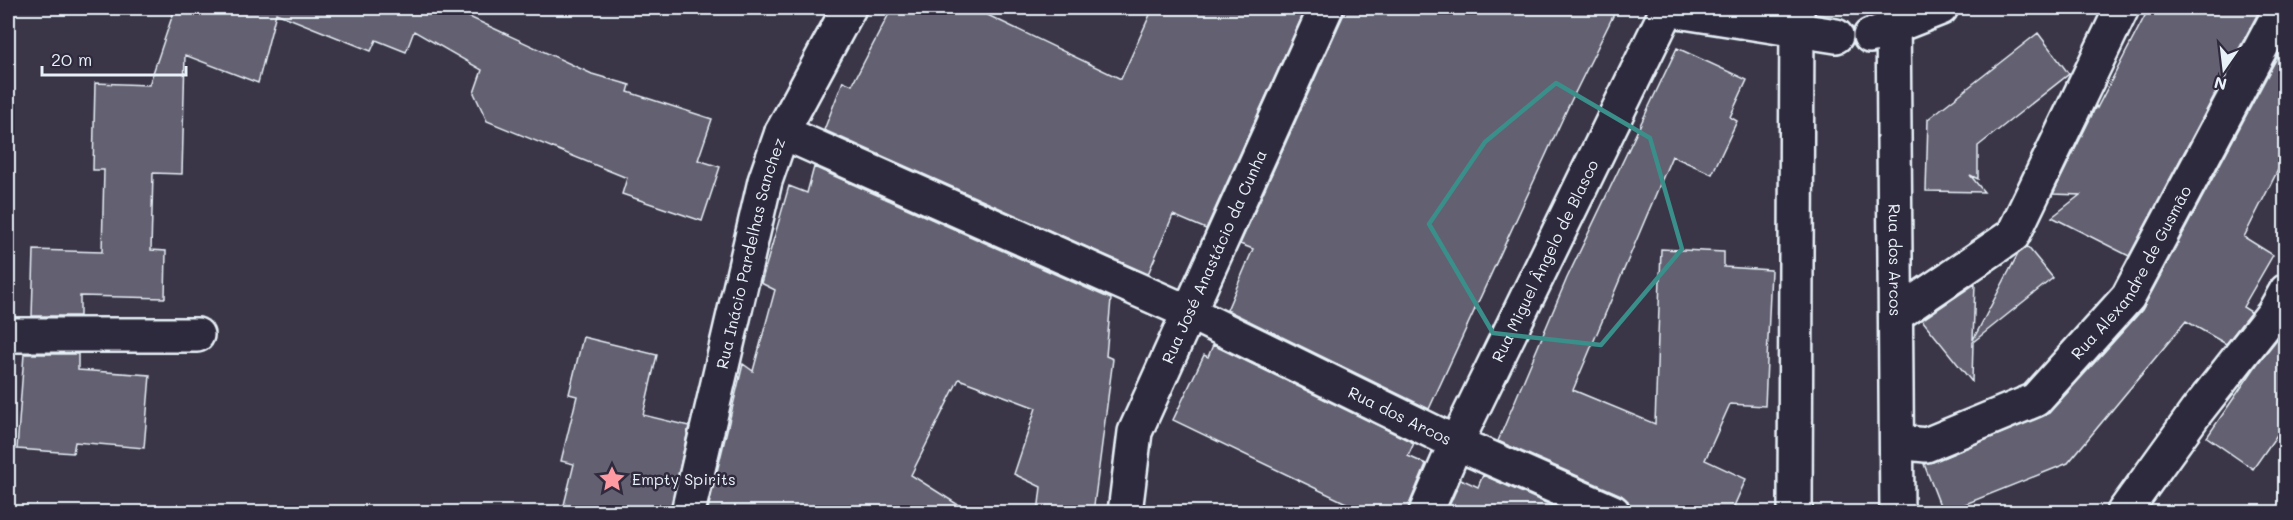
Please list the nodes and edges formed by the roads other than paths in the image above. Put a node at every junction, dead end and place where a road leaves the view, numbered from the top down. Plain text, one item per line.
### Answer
1 (849, 8) edge
2 (1326, 8) edge
3 (1666, 8) edge
4 (1941, 8) edge
5 (2122, 8) edge
6 (2282, 8) edge
7 (1797, 19) edge
8 (1885, 23) edge
9 (1836, 36) dead end
10 (782, 132) junction
11 (2286, 291) edge
12 (1188, 312) junction
13 (1897, 314) junction
14 (8, 335) edge
15 (197, 335) dead end
16 (1456, 442) junction
17 (1897, 442) junction
18 (688, 513) edge
19 (1125, 513) edge
20 (1426, 513) edge
21 (1613, 513) edge
22 (1795, 513) edge
23 (1897, 513) edge
24 (2124, 513) edge

1 - 10 street, Rua Inácio Pardelhas Sanchez
2 - 12 street, Rua José Anastácio da Cunha
3 - 7 street, Rua Miguel Ângelo de Blasco
3 - 16 street, Rua Miguel Ângelo de Blasco
4 - 8 street
5 - 13 street
6 - 17 street, Rua Alexandre de Gusmão
7 - 9 street, Rua Miguel Ângelo de Blasco
7 - 22 street
8 - 13 street, Rua dos Arcos
10 - 12 street, Rua dos Arcos
10 - 18 street, Rua Inácio Pardelhas Sanchez
11 - 24 street
12 - 16 street, Rua dos Arcos
12 - 19 street, Rua José Anastácio da Cunha
13 - 17 street, Rua dos Arcos
14 - 15 street
16 - 20 street, Rua Miguel Ângelo de Blasco
16 - 21 street, Rua dos Arcos
17 - 23 street, Rua dos Arcos

